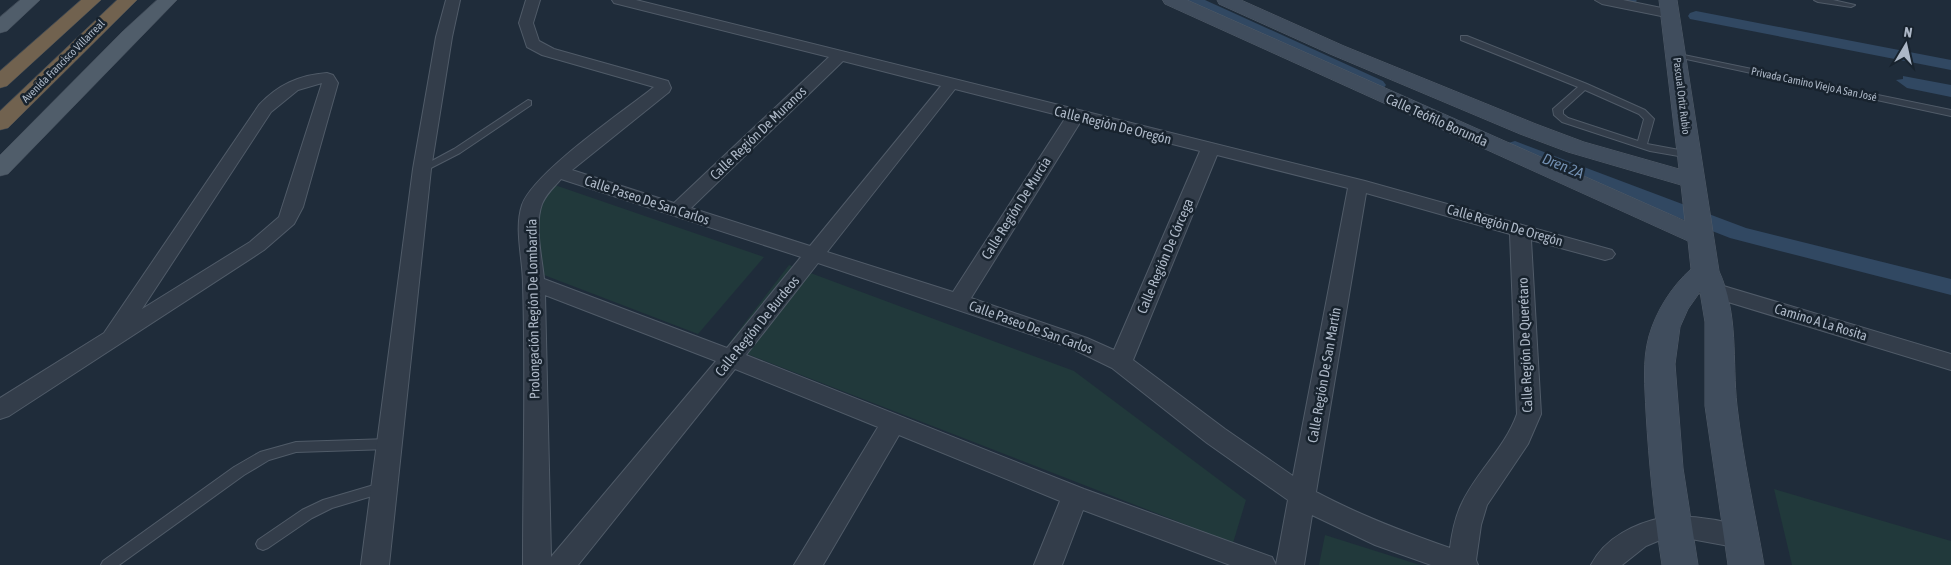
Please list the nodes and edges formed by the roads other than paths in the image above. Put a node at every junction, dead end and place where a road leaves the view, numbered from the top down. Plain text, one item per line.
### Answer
1 (32, 0) edge
2 (92, 0) edge
3 (128, 0) edge
4 (168, 0) edge
5 (453, 0) edge
6 (533, 0) edge
7 (619, 0) edge
8 (1172, 0) edge
9 (1226, 0) edge
10 (1602, 0) edge
11 (1818, 0) edge
12 (1851, 5) dead end
13 (1670, 7) edge
14 (0, 26) edge
15 (1464, 38) dead end
16 (839, 56) junction
17 (1677, 56) junction
18 (0, 82) edge
19 (951, 84) junction
20 (1584, 86) junction
21 (528, 103) dead end
22 (1951, 113) edge
23 (1075, 116) junction
24 (0, 124) edge
25 (1642, 145) junction
26 (1210, 149) junction
27 (1690, 155) junction
28 (0, 169) edge
29 (422, 169) junction
30 (558, 172) junction
31 (1358, 185) junction
32 (1695, 186) junction
33 (678, 210) junction
34 (1520, 229) junction
35 (1701, 230) junction
36 (1605, 254) dead end
37 (815, 255) junction
38 (1703, 281) junction
39 (534, 283) junction
40 (958, 301) junction
41 (114, 335) junction
42 (731, 358) junction
43 (1120, 362) junction
44 (1951, 362) edge
45 (0, 410) edge
46 (893, 424) junction
47 (389, 444) junction
48 (384, 487) junction
49 (1075, 496) junction
50 (1303, 497) junction
51 (1674, 527) junction
52 (262, 544) dead end
53 (1743, 551) edge
54 (1462, 564) edge
55 (108, 565) edge
56 (375, 565) edge
57 (537, 565) edge
58 (561, 565) edge
59 (808, 565) edge
60 (1048, 565) edge
61 (1262, 565) edge
62 (1290, 565) edge
63 (1605, 565) edge
64 (1680, 565) edge

1 - 14 main road
2 - 18 highway, Avenida Francisco Villarreal
3 - 24 highway, Avenida Francisco Villarreal
4 - 28 main road
5 - 29 street
6 - 30 street, Prolongación Región De Lombardía
7 - 16 street, Calle Región De Oregón
8 - 35 street, Calle Teófilo Borunda
9 - 32 street, Calle Teófilo Borunda
10 - 13 street
11 - 12 lane
13 - 17 street, Pascual Ortiz Rubio
15 - 20 lane
16 - 19 street, Calle Región De Oregón
16 - 33 street, Calle Región De Muranos
17 - 22 lane, Privada Camino Viejo A San José
17 - 27 street, Pascual Ortiz Rubio
19 - 23 street, Calle Región De Oregón
19 - 37 street, Calle Región De Burdeos
20 - 25 lane
20 - 25 lane
21 - 29 lane
23 - 26 street, Calle Región De Oregón
23 - 40 street, Calle Región De Murcia
25 - 27 lane
26 - 31 street, Calle Región De Oregón
26 - 43 street, Calle Región De Córcega
27 - 32 street, Pascual Ortiz Rubio
29 - 47 street
30 - 33 street, Calle Paseo De San Carlos
30 - 39 street, Prolongación Región De Lombardía
31 - 34 street, Calle Región De Oregón
31 - 50 street, Calle Región De San Martín
32 - 35 street, Pascual Ortiz Rubio
33 - 37 street, Calle Paseo De San Carlos
34 - 36 street, Calle Región De Oregón
34 - 54 street, Calle Región De Querétaro
35 - 38 street, Pascual Ortiz Rubio
37 - 40 street, Calle Paseo De San Carlos
37 - 42 street, Calle Región De Burdeos
38 - 44 street, Camino A La Rosita
38 - 51 street
38 - 53 street, Pascual Ortiz Rubio
39 - 42 street
39 - 57 street, Prolongación Región De Lombardía
40 - 43 street, Calle Paseo De San Carlos
41 - 41 street
41 - 45 street
42 - 46 street
42 - 58 street, Calle Región De Burdeos
43 - 50 street, Calle Paseo De San Carlos
46 - 49 street
46 - 59 street
47 - 48 street
47 - 55 lane
48 - 52 lane
48 - 56 street
49 - 60 street
49 - 61 street
50 - 54 street, Calle Paseo De San Carlos
50 - 62 street, Calle Región De San Martín
51 - 53 street
51 - 63 street
51 - 64 street

